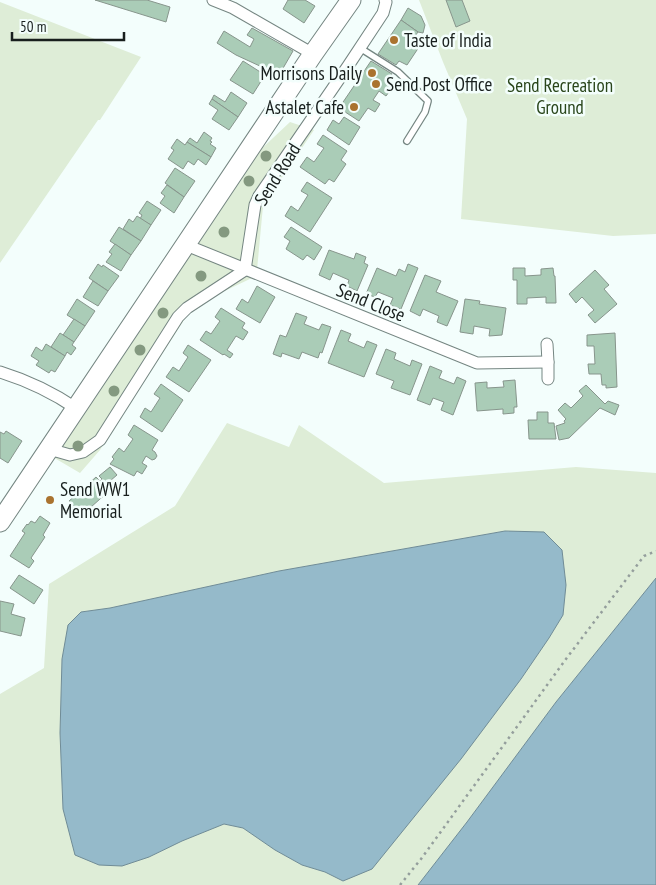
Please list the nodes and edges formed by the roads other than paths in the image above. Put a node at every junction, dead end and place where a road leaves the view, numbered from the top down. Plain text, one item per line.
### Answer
1 (213, 0) edge
2 (351, 0) edge
3 (385, 0) edge
4 (360, 48) junction
5 (313, 54) junction
6 (407, 141) dead end
7 (186, 245) junction
8 (245, 270) junction
9 (547, 344) dead end
10 (548, 362) junction
11 (0, 372) edge
12 (548, 379) dead end
13 (77, 408) junction
14 (49, 449) junction
15 (0, 522) edge

1 - 5 street
2 - 5 main road, Send Road
3 - 4 street, Send Road
4 - 6 lane
4 - 8 street, Send Road
5 - 7 main road, Send Road
7 - 8 street, Send Close
7 - 13 main road, Send Road
8 - 10 street, Send Close
8 - 14 street
9 - 10 street
10 - 12 street
11 - 13 street
13 - 14 main road, Send Road
14 - 15 main road, Send Road

